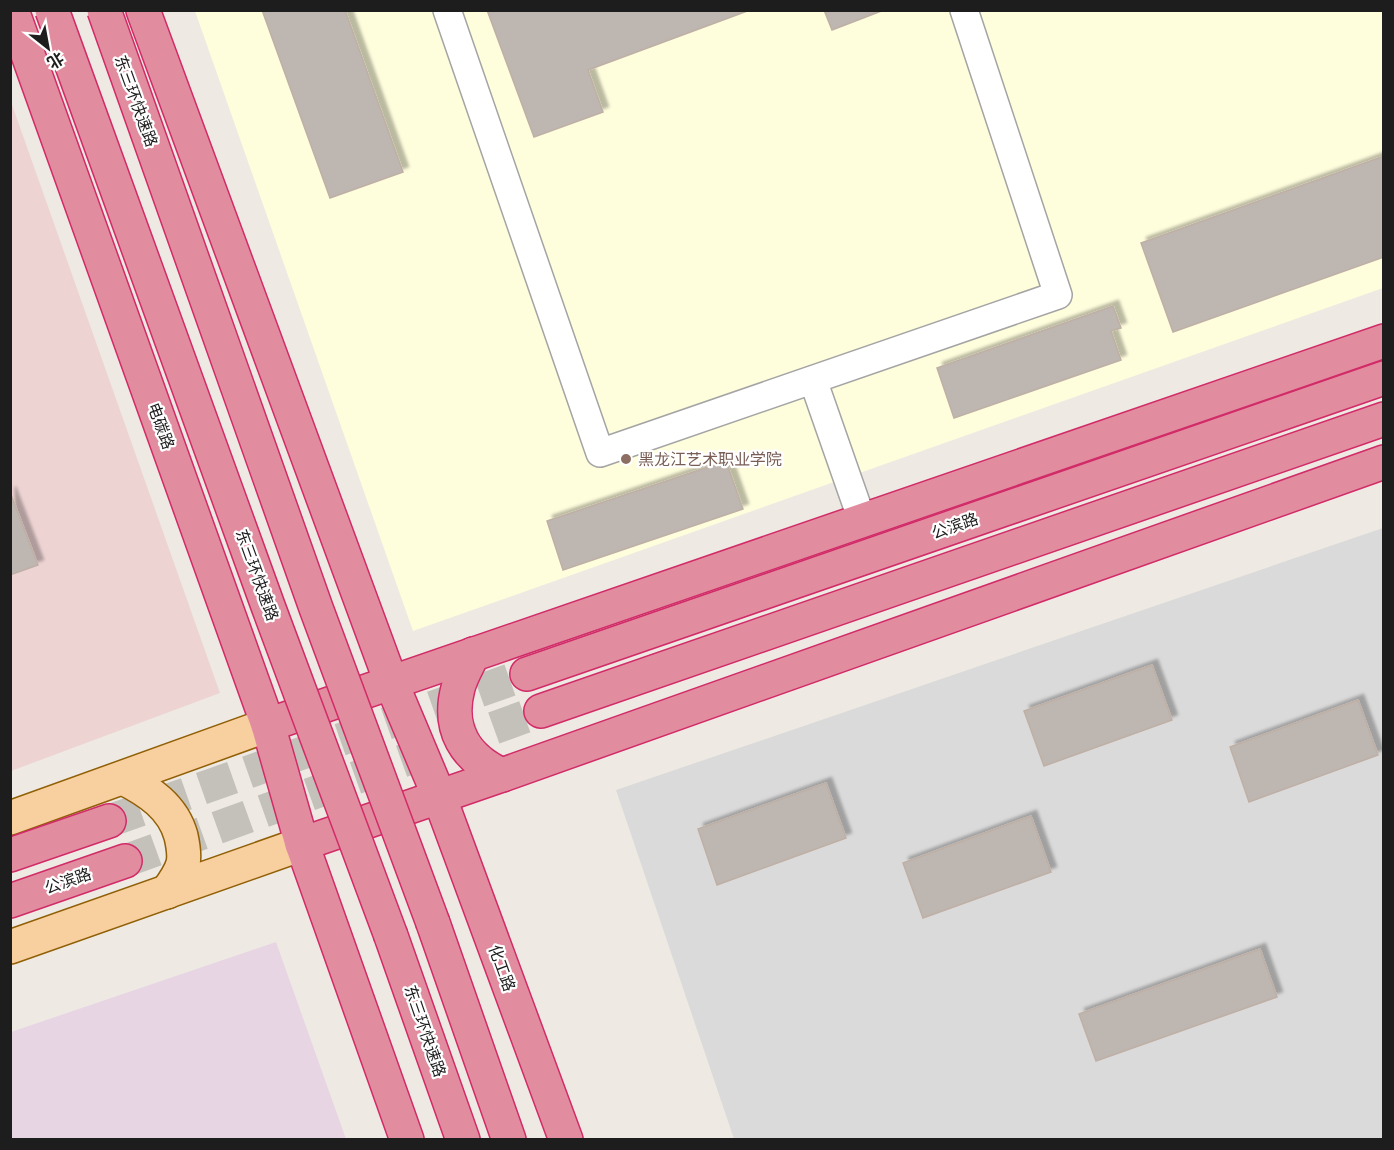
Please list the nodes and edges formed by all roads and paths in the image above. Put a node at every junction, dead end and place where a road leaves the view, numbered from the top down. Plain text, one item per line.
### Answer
1 (12, 10) edge
2 (52, 10) edge
3 (104, 10) edge
4 (143, 10) edge
5 (447, 10) edge
6 (964, 10) edge
7 (1383, 341) edge
8 (1383, 378) edge
9 (813, 380) junction
10 (1383, 419) edge
11 (1383, 462) edge
12 (862, 520) junction
13 (473, 654) junction
14 (527, 674) tunnel mouth
15 (391, 682) junction
16 (541, 711) tunnel mouth
17 (268, 725) junction
18 (502, 775) junction
19 (123, 778) junction
20 (439, 796) junction
21 (10, 818) edge
22 (110, 821) tunnel mouth
23 (302, 844) junction
24 (10, 855) edge
25 (125, 861) tunnel mouth
26 (167, 892) junction
27 (10, 901) edge
28 (10, 947) edge
29 (407, 1140) edge
30 (463, 1140) edge
31 (509, 1140) edge
32 (566, 1140) edge

1 - 17 highway, 电碳路
2 - 30 highway, 东三环快速路, bridge
3 - 31 highway, 东三环快速路, bridge
4 - 15 highway
5 - 9 lane
6 - 9 lane
7 - 12 highway
8 - 14 highway, 公滨路
9 - 12 lane
10 - 16 highway
11 - 18 highway
12 - 13 highway
13 - 15 highway
13 - 18 highway
15 - 17 highway
15 - 20 highway
17 - 19 main road
17 - 23 highway, 电碳路
18 - 20 highway
19 - 21 main road
19 - 26 main road
20 - 23 highway
20 - 32 highway, 化工路
22 - 24 highway
23 - 26 main road
23 - 29 highway
25 - 27 highway, 公滨路
26 - 28 main road

